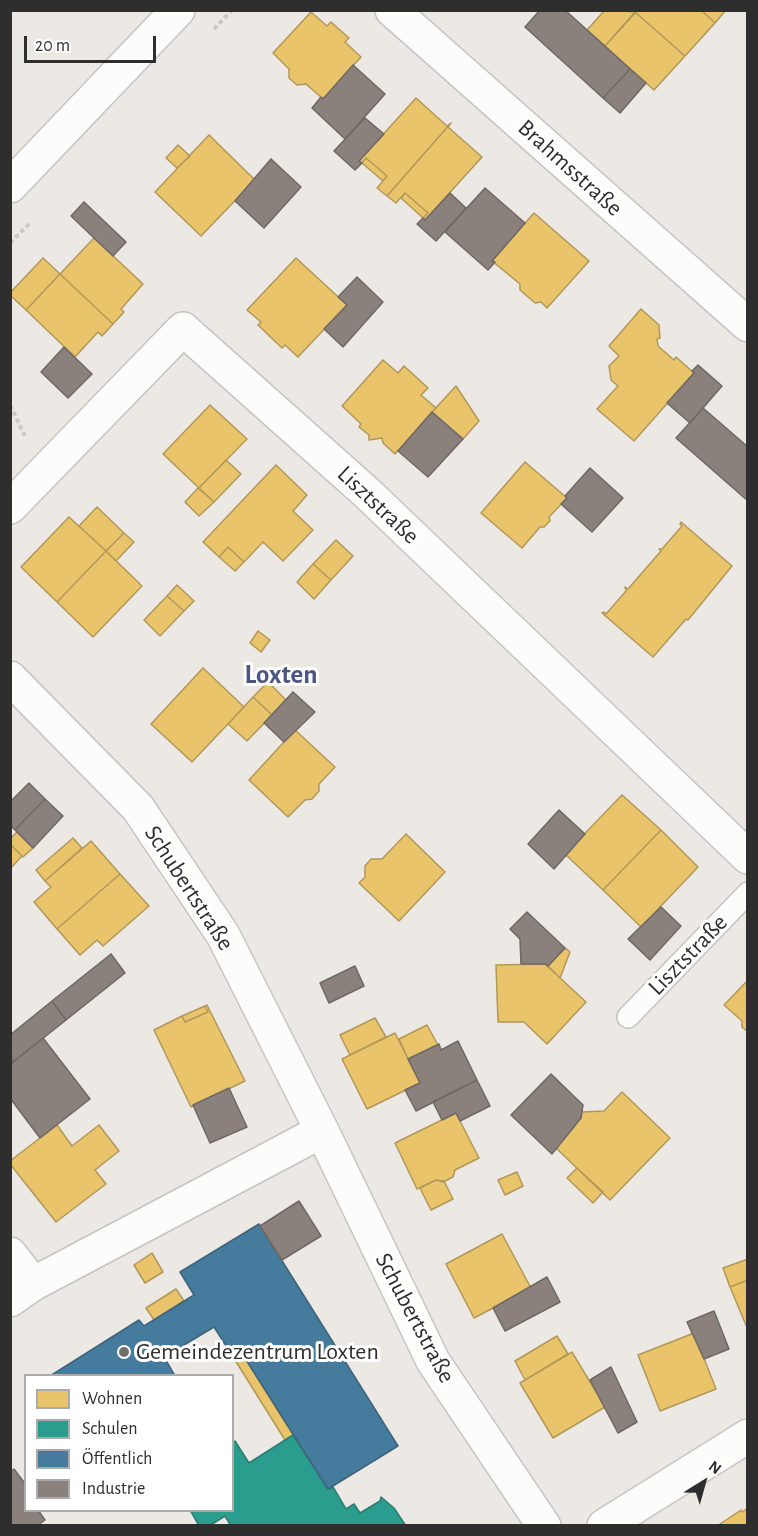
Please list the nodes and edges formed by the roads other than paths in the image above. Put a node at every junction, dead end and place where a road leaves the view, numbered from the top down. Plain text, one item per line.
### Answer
1 (178, 10) edge
2 (392, 10) edge
3 (10, 186) edge
4 (747, 326) edge
5 (10, 507) edge
6 (10, 678) edge
7 (747, 856) edge
8 (747, 893) edge
9 (628, 1017) dead end
10 (322, 1131) junction
11 (10, 1254) edge
12 (22, 1292) edge
13 (747, 1436) edge
14 (544, 1526) edge
15 (603, 1526) edge

1 - 3 street
2 - 4 street, Brahmsstraße
5 - 7 street, Lisztstraße
6 - 10 street, Schubertstraße
8 - 9 lane, Lisztstraße
10 - 12 street
10 - 14 street, Schubertstraße
11 - 12 street
13 - 15 street

